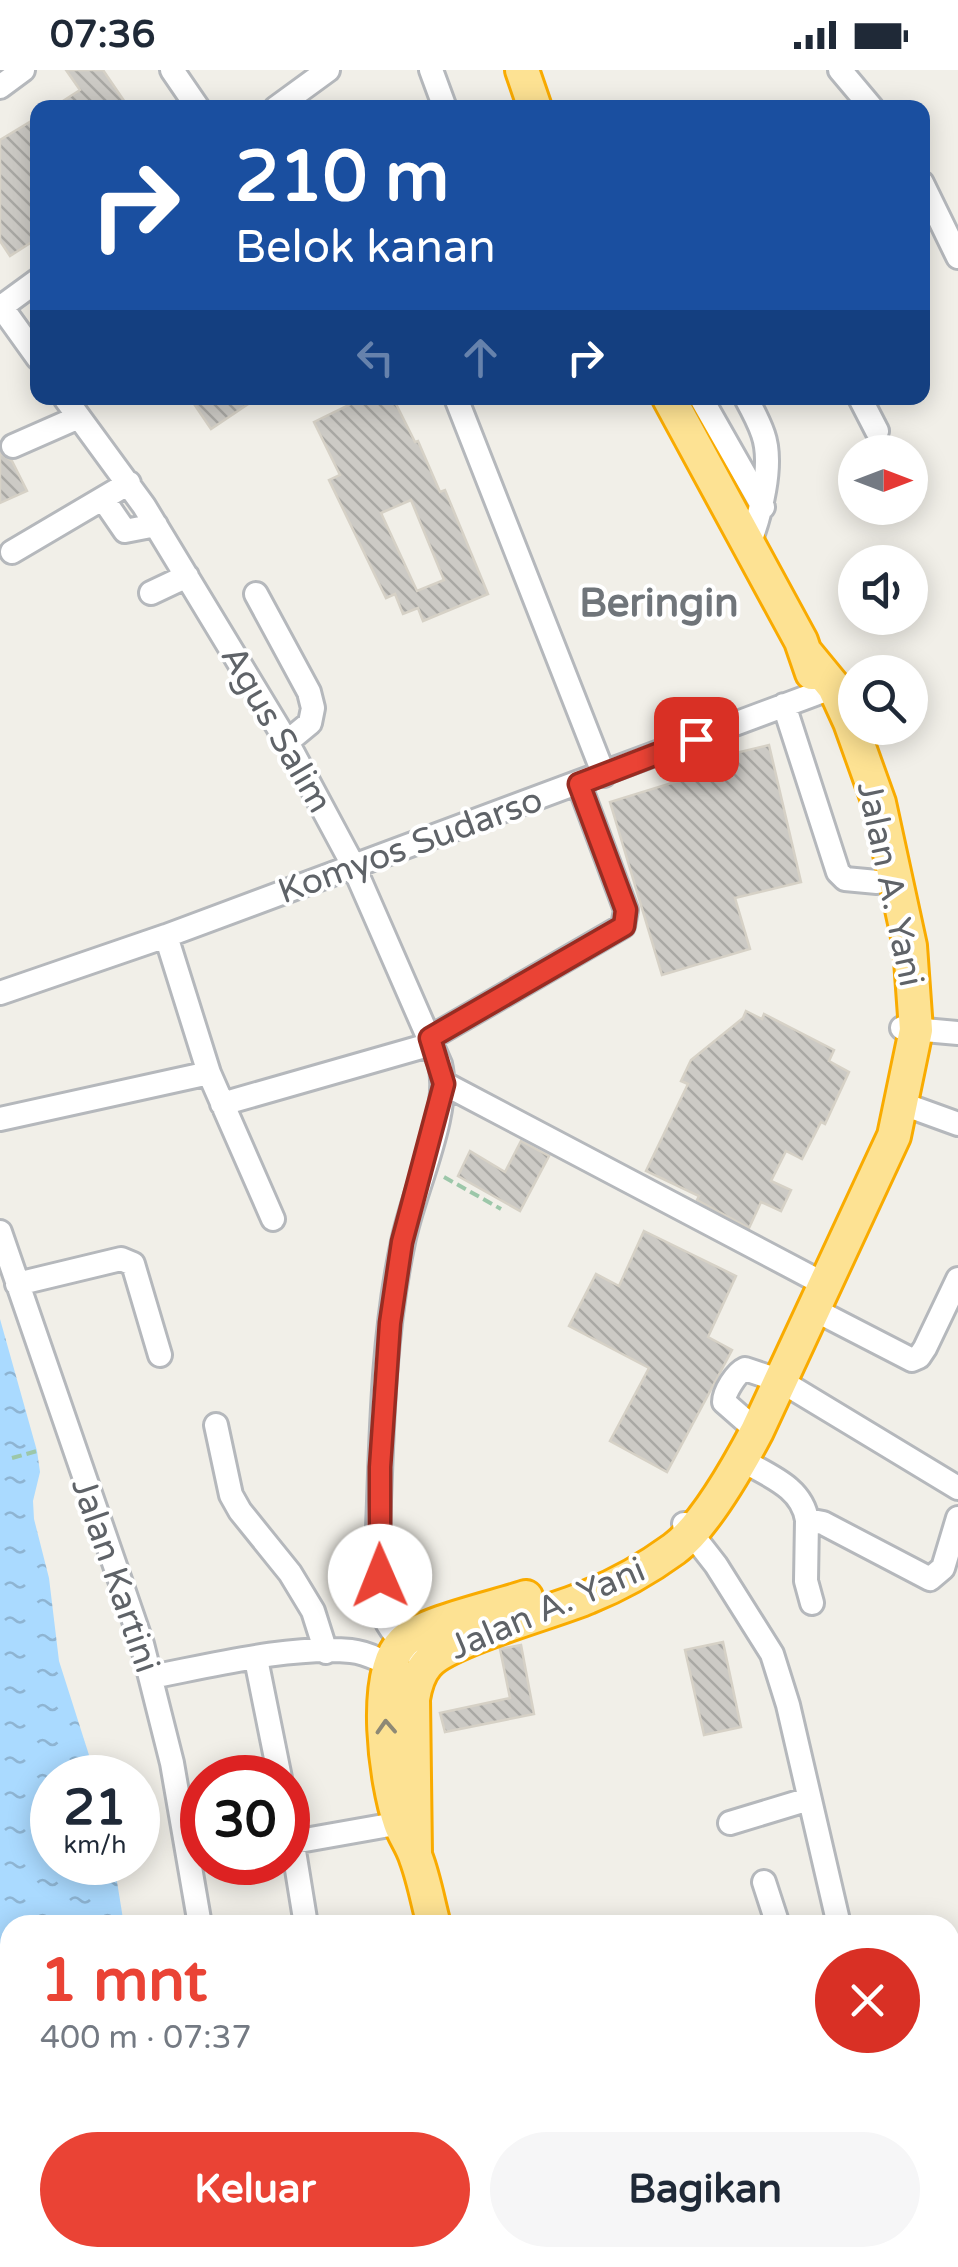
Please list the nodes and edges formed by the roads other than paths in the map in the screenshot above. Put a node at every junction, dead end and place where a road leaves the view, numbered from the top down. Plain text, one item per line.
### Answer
1 (23, 70) edge
2 (172, 70) edge
3 (328, 70) edge
4 (431, 70) edge
5 (522, 70) edge
6 (840, 70) edge
7 (0, 86) edge
8 (193, 100) edge
9 (291, 100) edge
10 (442, 100) edge
11 (532, 100) edge
12 (865, 100) edge
13 (930, 199) edge
14 (958, 257) edge
15 (30, 286) edge
16 (0, 307) edge
17 (30, 347) edge
18 (70, 405) edge
19 (459, 405) edge
20 (674, 405) edge
21 (705, 405) edge
22 (749, 405) edge
23 (864, 405) edge
24 (80, 418) junction
25 (877, 432) dead end
26 (13, 446) dead end
27 (130, 484) junction
28 (103, 499) junction
29 (763, 507) junction
30 (156, 526) junction
31 (750, 545) junction
32 (12, 552) dead end
33 (187, 576) junction
34 (152, 592) dead end
35 (256, 594) dead end
36 (826, 690) junction
37 (784, 706) junction
38 (288, 742) junction
39 (604, 775) junction
40 (579, 784) junction
41 (352, 865) junction
42 (878, 882) junction
43 (166, 936) junction
44 (0, 993) edge
45 (909, 1029) junction
46 (958, 1033) edge
47 (431, 1041) junction
48 (209, 1073) junction
49 (444, 1084) junction
50 (222, 1104) junction
51 (903, 1104) junction
52 (0, 1119) edge
53 (958, 1124) edge
54 (273, 1219) dead end
55 (0, 1232) edge
56 (958, 1279) edge
57 (18, 1284) junction
58 (820, 1298) junction
59 (160, 1356) dead end
60 (781, 1381) junction
61 (216, 1425) dead end
62 (749, 1445) junction
63 (958, 1488) edge
64 (958, 1518) edge
65 (807, 1520) junction
66 (686, 1527) junction
67 (812, 1603) dead end
68 (326, 1652) junction
69 (256, 1659) junction
70 (409, 1663) junction
71 (151, 1678) junction
72 (275, 1755) edge
73 (180, 1789) edge
74 (809, 1799) junction
75 (409, 1822) junction
76 (730, 1823) dead end
77 (310, 1839) edge
78 (764, 1882) dead end
79 (198, 1885) edge
80 (298, 1885) edge
81 (200, 1915) edge
82 (304, 1915) edge
83 (431, 1915) edge
84 (775, 1915) edge
85 (837, 1915) edge

1 - 7 street
2 - 8 street
3 - 9 street
4 - 10 street
5 - 11 highway
6 - 12 street
13 - 14 street
15 - 16 street
16 - 17 street
18 - 24 street, Agus Salim
19 - 39 street
20 - 31 highway, Jalan A. Yani
21 - 29 street
22 - 29 street
23 - 25 street
24 - 26 street
24 - 27 street, Agus Salim
27 - 28 street
27 - 30 street, Agus Salim
28 - 30 street
28 - 32 street
29 - 31 street
30 - 33 street, Agus Salim
31 - 36 highway, Jalan A. Yani
33 - 34 street
33 - 38 street, Agus Salim
35 - 38 street
36 - 37 street, Komyos Sudarso
36 - 42 highway, Jalan A. Yani
36 - 45 highway, Jalan A. Yani
37 - 39 street, Komyos Sudarso
37 - 42 street
38 - 41 street, Agus Salim
39 - 40 street, Komyos Sudarso
40 - 41 street, Komyos Sudarso
40 - 47 street
41 - 43 street, Komyos Sudarso
41 - 47 street, Agus Salim
42 - 45 highway, Jalan A. Yani
43 - 44 street, Komyos Sudarso
43 - 48 street
45 - 46 street
45 - 51 highway, Jalan A. Yani
47 - 49 street, Agus Salim
47 - 50 street
48 - 50 street
48 - 52 street
49 - 58 street
49 - 70 street
50 - 54 street
51 - 53 street
51 - 58 highway, Jalan A. Yani
55 - 57 street, Jalan Kartini
56 - 58 street
57 - 59 street
57 - 71 street, Jalan Kartini
58 - 60 highway, Jalan A. Yani
60 - 62 highway, Jalan A. Yani
60 - 62 street
60 - 63 street
61 - 68 street
62 - 65 street
62 - 66 highway, Jalan A. Yani
64 - 65 street
65 - 67 street
66 - 70 highway, Jalan A. Yani
66 - 74 street
68 - 69 street
68 - 70 street
69 - 71 street
69 - 72 street
70 - 75 highway
71 - 73 street, Jalan Kartini
74 - 76 street
74 - 85 street
75 - 77 street
75 - 83 highway
78 - 84 street
79 - 81 street, Jalan Kartini
80 - 82 street

